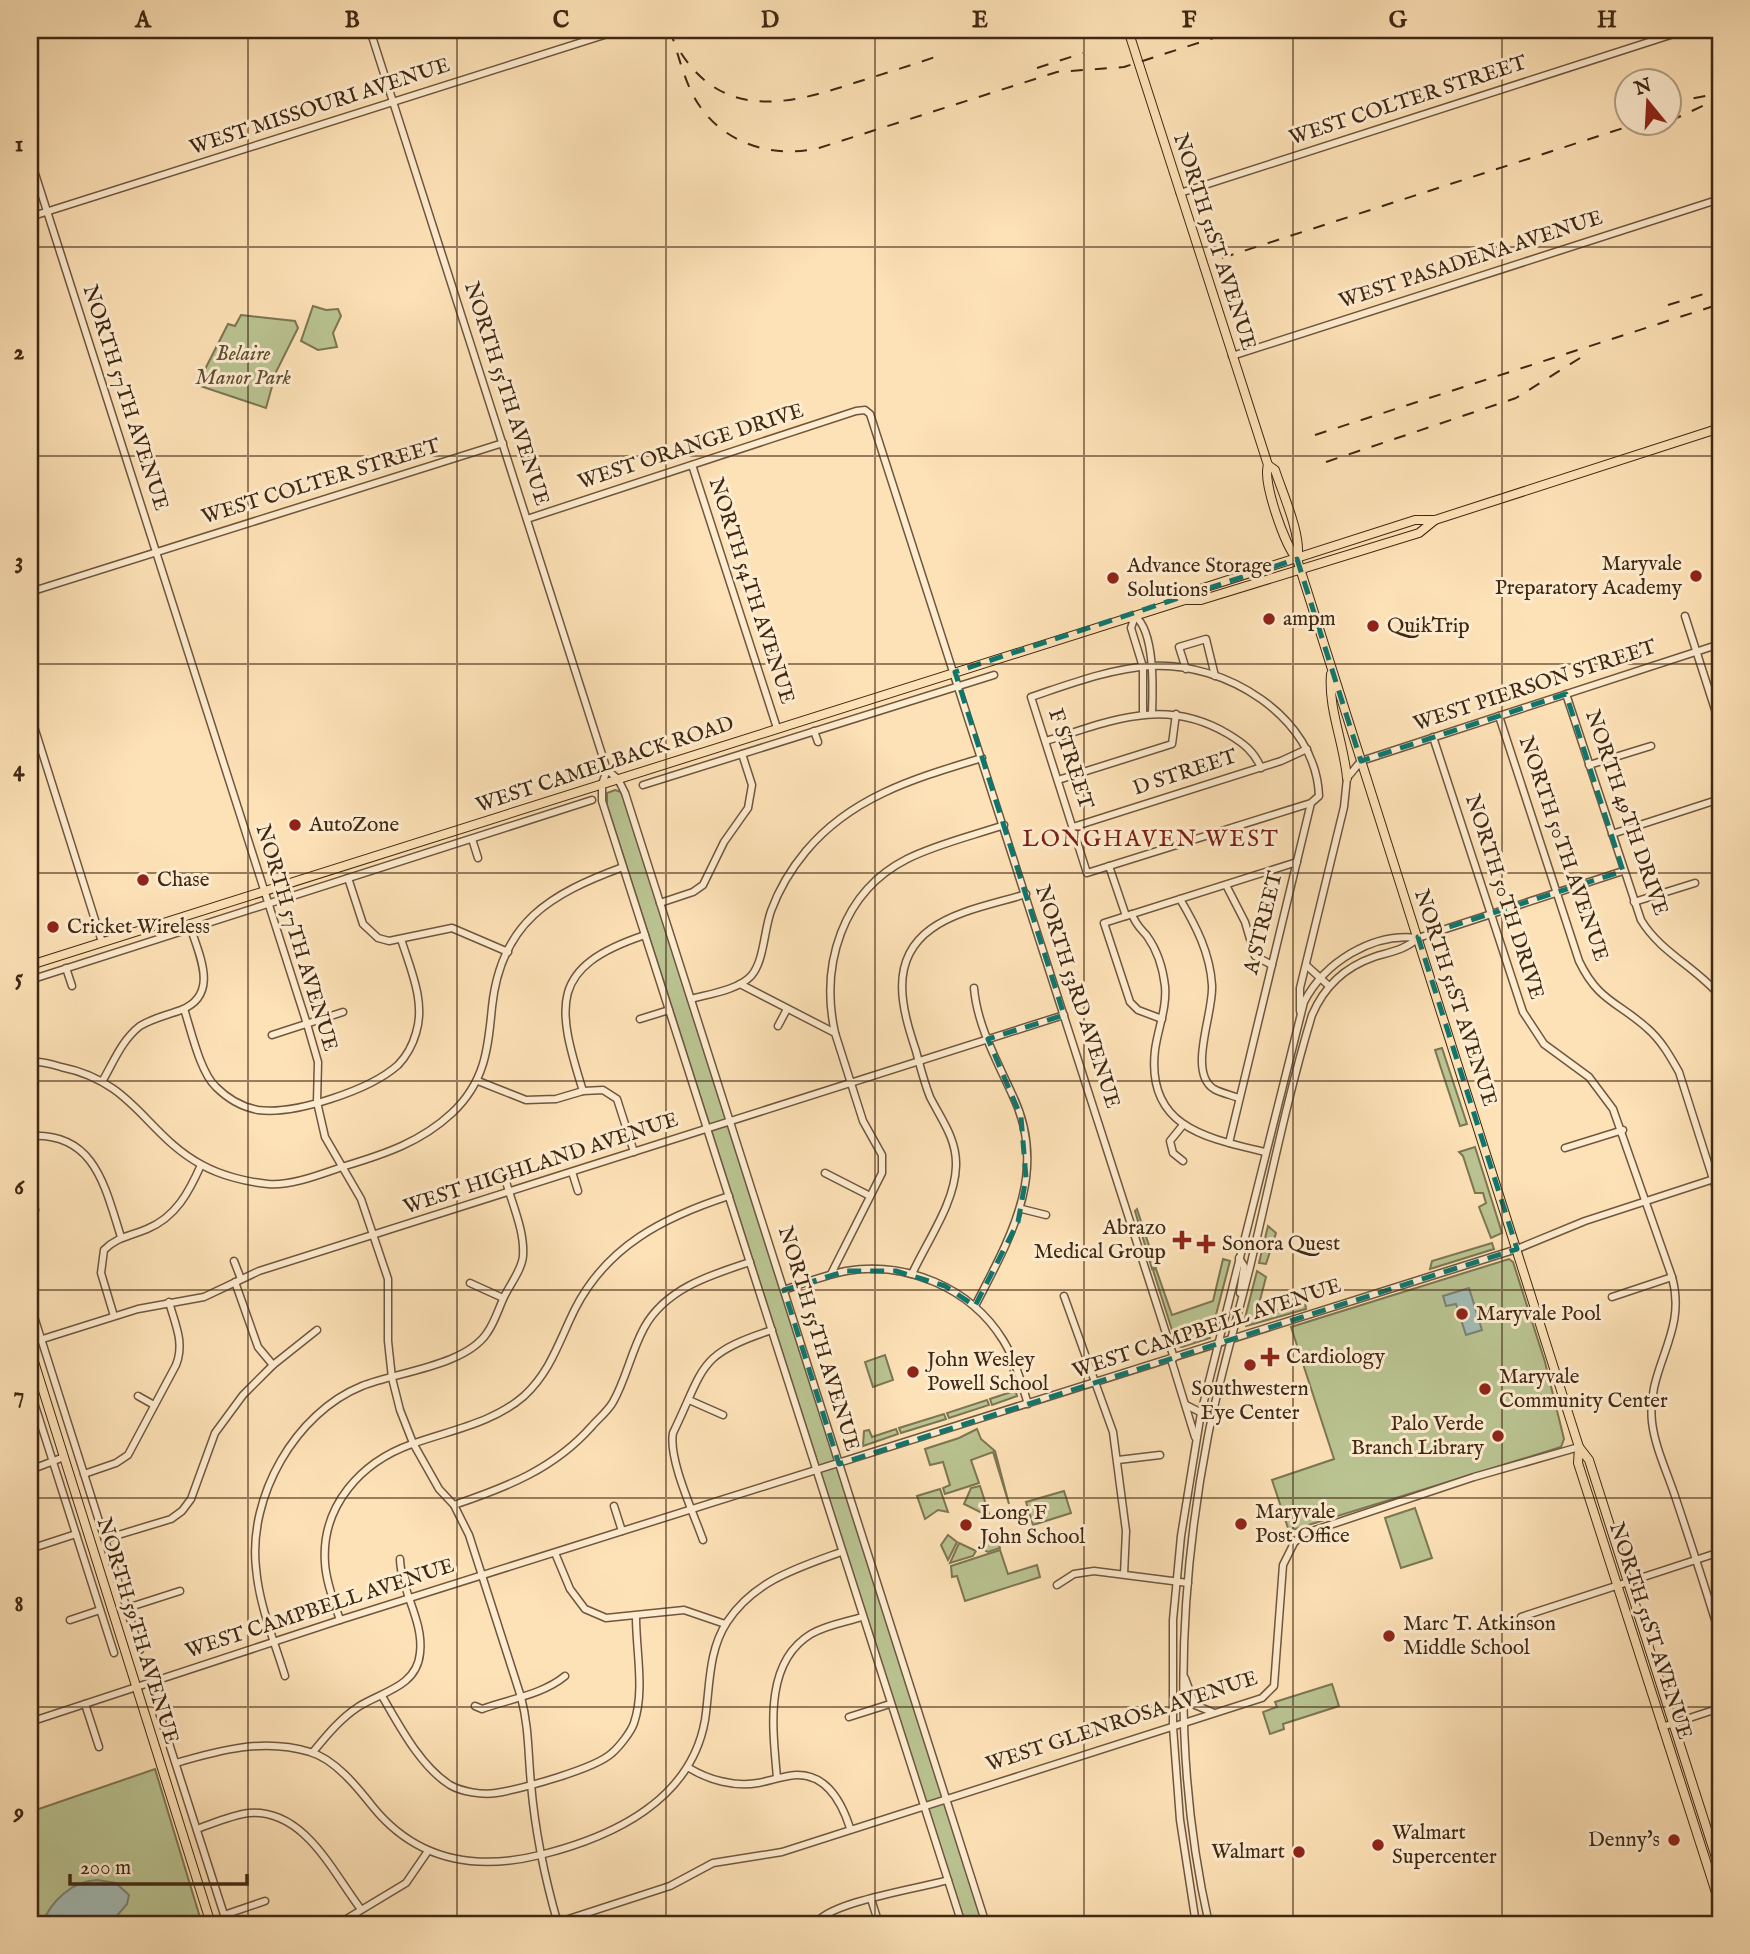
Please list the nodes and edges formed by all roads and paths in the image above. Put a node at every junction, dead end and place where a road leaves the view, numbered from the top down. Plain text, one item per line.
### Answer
1 (370, 30) edge
2 (620, 30) edge
3 (1128, 30) edge
4 (1686, 30) edge
5 (394, 102) junction
6 (30, 158) edge
7 (1180, 193) junction
8 (1720, 199) edge
9 (47, 212) junction
10 (30, 217) edge
11 (1232, 356) junction
12 (865, 410) joint
13 (1720, 428) edge
14 (503, 443) junction
15 (692, 465) junction
16 (527, 519) junction
17 (1435, 520) junction
18 (156, 552) junction
19 (1297, 559) junction
20 (1300, 569) junction
21 (30, 592) edge
22 (1185, 600) junction
23 (1135, 616) junction
24 (1685, 616) dead end
25 (1720, 644) edge
26 (1697, 652) junction
27 (1147, 666) junction
28 (1332, 668) junction
29 (1186, 669) junction
30 (955, 672) junction
31 (994, 675) dead end
32 (1214, 676) junction
33 (959, 685) junction
34 (1566, 694) junction
35 (1031, 696) joint
36 (1152, 713) junction
37 (30, 714) edge
38 (1143, 714) junction
39 (1176, 714) junction
40 (1499, 716) junction
41 (1720, 725) edge
42 (778, 728) junction
43 (814, 731) junction
44 (1433, 737) junction
45 (1046, 741) junction
46 (818, 742) dead end
47 (1651, 746) dead end
48 (1307, 749) junction
49 (742, 754) junction
50 (982, 758) junction
51 (1361, 761) junction
52 (1590, 765) junction
53 (1261, 768) junction
54 (607, 770) junction
55 (1346, 778) junction
56 (618, 779) junction
57 (1058, 780) junction
58 (602, 784) junction
59 (643, 785) dead end
60 (1720, 799) edge
61 (593, 800) dead end
62 (1311, 803) junction
63 (1004, 825) junction
64 (1073, 827) junction
65 (1612, 834) junction
66 (717, 838) dead end
67 (472, 839) junction
68 (724, 842) junction
69 (478, 858) dead end
70 (1297, 862) junction
71 (1109, 866) junction
72 (623, 867) junction
73 (1623, 871) junction
74 (348, 878) junction
75 (1695, 883) dead end
76 (1226, 885) junction
77 (265, 891) junction
78 (1557, 892) junction
79 (1026, 894) junction
80 (1180, 899) junction
81 (1634, 902) junction
82 (660, 903) junction
83 (270, 904) junction
84 (1490, 914) junction
85 (1129, 915) junction
86 (191, 929) junction
87 (645, 935) junction
88 (1418, 938) junction
89 (401, 939) junction
90 (102, 942) junction
91 (508, 952) junction
92 (33, 962) edge
93 (1272, 965) junction
94 (1306, 965) junction
95 (66, 968) junction
96 (30, 971) edge
97 (1319, 978) junction
98 (30, 980) edge
99 (740, 984) junction
100 (72, 986) dead end
101 (1329, 986) junction
102 (974, 988) dead end
103 (1720, 996) edge
104 (691, 999) junction
105 (184, 1009) junction
106 (787, 1009) junction
107 (669, 1010) junction
108 (1300, 1011) junction
109 (343, 1012) dead end
110 (1064, 1015) junction
111 (640, 1019) dead end
112 (1162, 1019) junction
113 (307, 1024) junction
114 (778, 1026) dead end
115 (835, 1033) junction
116 (272, 1035) dead end
117 (989, 1040) junction
118 (30, 1062) edge
119 (919, 1062) junction
120 (103, 1080) junction
121 (478, 1081) junction
122 (851, 1083) junction
123 (583, 1091) junction
124 (1239, 1098) junction
125 (317, 1102) junction
126 (731, 1121) junction
127 (1183, 1125) junction
128 (708, 1129) junction
129 (1623, 1130) junction
130 (30, 1136) edge
131 (1229, 1143) junction
132 (1565, 1148) dead end
133 (635, 1152) junction
134 (1265, 1152) junction
135 (1182, 1161) dead end
136 (201, 1165) junction
137 (340, 1168) junction
138 (572, 1172) junction
139 (825, 1172) dead end
140 (504, 1174) dead end
141 (1717, 1178) edge
142 (578, 1191) dead end
143 (509, 1193) junction
144 (729, 1196) junction
145 (870, 1196) junction
146 (1646, 1201) junction
147 (1720, 1201) edge
148 (1022, 1209) junction
149 (1046, 1215) dead end
150 (1261, 1219) junction
151 (1247, 1225) junction
152 (375, 1235) junction
153 (121, 1237) junction
154 (1517, 1249) junction
155 (1239, 1258) junction
156 (234, 1261) dead end
157 (750, 1262) junction
158 (831, 1274) junction
159 (912, 1274) junction
160 (1672, 1277) junction
161 (238, 1281) junction
162 (470, 1283) dead end
163 (784, 1290) junction
164 (1064, 1296) dead end
165 (1612, 1297) dead end
166 (503, 1298) junction
167 (169, 1302) junction
168 (30, 1304) edge
169 (975, 1306) junction
170 (1240, 1306) junction
171 (114, 1317) junction
172 (317, 1330) dead end
173 (772, 1330) junction
174 (41, 1339) junction
175 (1233, 1339) junction
176 (30, 1343) edge
177 (1219, 1343) junction
178 (30, 1349) edge
179 (1172, 1358) junction
180 (273, 1365) junction
181 (392, 1378) junction
182 (1097, 1383) junction
183 (30, 1390) edge
184 (138, 1396) dead end
185 (689, 1400) junction
186 (1028, 1404) junction
187 (1185, 1404) junction
188 (154, 1405) junction
189 (1201, 1413) junction
190 (723, 1415) dead end
191 (1212, 1418) junction
192 (1196, 1440) junction
193 (413, 1444) junction
194 (1579, 1447) junction
195 (1160, 1455) dead end
196 (64, 1457) junction
197 (1118, 1460) junction
198 (52, 1461) junction
199 (839, 1464) junction
200 (30, 1470) edge
201 (816, 1471) junction
202 (84, 1474) junction
203 (454, 1505) junction
204 (614, 1506) dead end
205 (692, 1510) junction
206 (622, 1531) junction
207 (76, 1534) junction
208 (105, 1539) junction
209 (703, 1540) dead end
210 (30, 1549) edge
211 (841, 1552) junction
212 (1720, 1552) edge
213 (555, 1553) junction
214 (400, 1559) dead end
215 (1696, 1560) junction
216 (1124, 1574) junction
217 (483, 1576) junction
218 (1176, 1581) junction
219 (1188, 1583) junction
220 (1627, 1583) junction
221 (1057, 1585) dead end
222 (1617, 1586) junction
223 (180, 1591) dead end
224 (409, 1598) junction
225 (127, 1608) junction
226 (100, 1610) junction
227 (636, 1617) junction
228 (862, 1617) junction
229 (1521, 1617) dead end
230 (340, 1619) junction
231 (70, 1620) dead end
232 (725, 1624) junction
233 (1720, 1636) edge
234 (274, 1642) junction
235 (140, 1650) dead end
236 (114, 1653) dead end
237 (1183, 1673) junction
238 (285, 1676) dead end
239 (565, 1676) dead end
240 (136, 1686) junction
241 (382, 1696) junction
242 (521, 1697) junction
243 (85, 1704) junction
244 (890, 1704) junction
245 (158, 1706) dead end
246 (475, 1706) dead end
247 (1720, 1708) edge
248 (1217, 1713) junction
249 (849, 1717) dead end
250 (30, 1723) edge
251 (1184, 1723) junction
252 (1673, 1723) junction
253 (1173, 1727) junction
254 (1662, 1727) junction
255 (99, 1747) dead end
256 (313, 1752) junction
257 (176, 1763) junction
258 (689, 1768) junction
259 (777, 1777) junction
260 (531, 1785) junction
261 (946, 1798) junction
262 (924, 1805) junction
263 (850, 1828) junction
264 (197, 1829) junction
265 (428, 1852) junction
266 (541, 1855) junction
267 (1720, 1870) edge
268 (948, 1880) junction
269 (871, 1899) junction
270 (265, 1901) dead end
271 (1720, 1905) edge
272 (360, 1908) junction
273 (224, 1915) junction
274 (1720, 1920) edge
275 (211, 1924) edge
276 (227, 1924) edge
277 (338, 1924) edge
278 (556, 1924) edge
279 (816, 1924) edge
280 (879, 1924) edge
281 (962, 1924) edge
282 (986, 1924) edge
283 (1196, 1924) edge
284 (1209, 1924) edge
285 (1707, 1924) edge

1 - 5 street, NORTH 55TH AVENUE
2 - 5 street, WEST MISSOURI AVENUE
3 - 7 main road, NORTH 51ST AVENUE
4 - 7 street, WEST COLTER STREET
5 - 9 street, WEST MISSOURI AVENUE
5 - 14 street, NORTH 55TH AVENUE
6 - 9 street, NORTH 57TH AVENUE
7 - 11 main road, NORTH 51ST AVENUE
8 - 11 street, WEST PASADENA AVENUE
9 - 10 street, WEST MISSOURI AVENUE
9 - 18 street, NORTH 57TH AVENUE
11 - 19 main road, NORTH 51ST AVENUE
12 - 15 street, WEST ORANGE DRIVE
12 - 30 street, NORTH 53RD AVENUE
13 - 17 main road, WEST CAMELBACK ROAD
14 - 16 street, NORTH 55TH AVENUE
14 - 18 street, WEST COLTER STREET
15 - 16 street, WEST ORANGE DRIVE
15 - 42 street, NORTH 54TH AVENUE
16 - 54 street, NORTH 55TH AVENUE
17 - 19 main road, WEST CAMELBACK ROAD
17 - 20 main road, WEST CAMELBACK ROAD
18 - 21 street, WEST COLTER STREET
18 - 77 street, NORTH 57TH AVENUE
19 - 20 main road, NORTH 51ST AVENUE
19 - 22 main road, WEST CAMELBACK ROAD
20 - 22 main road, WEST CAMELBACK ROAD
20 - 28 main road, NORTH 51ST AVENUE
22 - 23 main road, WEST CAMELBACK ROAD
23 - 27 street
23 - 27 street
23 - 30 main road, WEST CAMELBACK ROAD
24 - 26 street
25 - 26 street, WEST PIERSON STREET
26 - 34 street, WEST PIERSON STREET
26 - 41 street
27 - 29 street, A STREET
27 - 35 street, A STREET
27 - 36 street
27 - 38 street
28 - 51 main road, NORTH 51ST AVENUE
28 - 55 main road
29 - 32 street, A STREET
29 - 32 street
30 - 33 street, NORTH 53RD AVENUE
30 - 42 main road, WEST CAMELBACK ROAD
31 - 33 street, WEST CAMELBACK ROAD
32 - 48 street, A STREET
33 - 43 street, WEST CAMELBACK ROAD
33 - 50 street, NORTH 53RD AVENUE
34 - 40 street, WEST PIERSON STREET
34 - 52 street, NORTH 49TH DRIVE
35 - 45 street, F STREET
36 - 38 street
36 - 39 street
37 - 90 street
38 - 45 street
39 - 53 street
39 - 57 street
40 - 44 street, WEST PIERSON STREET
40 - 78 street, NORTH 50TH AVENUE
42 - 56 main road, WEST CAMELBACK ROAD
43 - 46 street
43 - 49 street, WEST CAMELBACK ROAD
44 - 51 street, WEST PIERSON STREET
44 - 84 street, NORTH 50TH DRIVE
45 - 57 street, F STREET
47 - 52 street
48 - 53 street, D STREET
48 - 62 street, A STREET
49 - 59 street, WEST CAMELBACK ROAD
49 - 68 street
50 - 63 street, NORTH 53RD AVENUE
50 - 99 street
51 - 55 street
51 - 88 main road, NORTH 51ST AVENUE
52 - 65 street, NORTH 49TH DRIVE
53 - 64 street, D STREET
54 - 56 street
54 - 58 street, NORTH 55TH AVENUE
55 - 94 street
56 - 58 main road, WEST CAMELBACK ROAD
56 - 82 street, NORTH 55TH AVENUE
57 - 64 street, F STREET
58 - 72 street, NORTH 55TH AVENUE
58 - 77 main road, WEST CAMELBACK ROAD
60 - 65 street
61 - 67 street, WEST CAMELBACK ROAD
62 - 70 street, A STREET
62 - 71 street
63 - 79 street, NORTH 53RD AVENUE
63 - 115 street
64 - 71 street, F STREET
65 - 73 street, NORTH 49TH DRIVE
66 - 68 street
67 - 69 street
67 - 74 street, WEST CAMELBACK ROAD
68 - 82 street
70 - 76 street
70 - 93 street, A STREET
71 - 85 street
72 - 87 street, NORTH 55TH AVENUE
72 - 91 street
73 - 78 street
73 - 81 street, NORTH 49TH DRIVE
74 - 83 street, WEST CAMELBACK ROAD
74 - 89 street
75 - 81 street
76 - 80 street
76 - 93 street
77 - 83 street, NORTH 57TH AVENUE
77 - 90 main road, WEST CAMELBACK ROAD
78 - 84 street
78 - 141 street, NORTH 50TH AVENUE
79 - 110 street, NORTH 53RD AVENUE
79 - 119 street
80 - 85 street
80 - 124 street
81 - 103 street, NORTH 49TH DRIVE
82 - 104 street, NORTH 55TH AVENUE
83 - 86 street, WEST CAMELBACK ROAD
83 - 113 street, NORTH 57TH AVENUE
84 - 88 street
84 - 129 street, NORTH 50TH DRIVE
85 - 112 street
85 - 112 street
86 - 95 street, WEST CAMELBACK ROAD
86 - 105 street
87 - 107 street, NORTH 55TH AVENUE
87 - 123 street
88 - 97 street
88 - 101 street
88 - 154 main road, NORTH 51ST AVENUE
89 - 91 street
89 - 125 street
90 - 92 main road, WEST CAMELBACK ROAD
91 - 121 street
92 - 96 main road, WEST CAMELBACK ROAD
93 - 124 street, A STREET
94 - 97 street
94 - 108 street
95 - 98 street, WEST CAMELBACK ROAD
95 - 100 street
97 - 101 street
97 - 108 street
99 - 104 street
99 - 106 street
101 - 150 street
102 - 117 street
104 - 126 street, NORTH 55TH AVENUE
105 - 120 street
105 - 125 street
106 - 114 street
106 - 115 street
107 - 111 street
107 - 128 street, NORTH 55TH AVENUE
108 - 134 street
109 - 113 street
110 - 117 street, WEST HIGHLAND AVENUE
110 - 179 street, NORTH 53RD AVENUE
112 - 127 street
113 - 116 street
113 - 125 street, NORTH 57TH AVENUE
115 - 122 street
117 - 119 street, WEST HIGHLAND AVENUE
117 - 148 street
118 - 120 street
119 - 122 street, WEST HIGHLAND AVENUE
119 - 159 street
120 - 136 street
121 - 123 street
121 - 137 street
122 - 126 street, WEST HIGHLAND AVENUE
122 - 145 street
123 - 133 street
124 - 131 street, A STREET
125 - 137 street, NORTH 57TH AVENUE
126 - 128 street, WEST HIGHLAND AVENUE
126 - 163 street, NORTH 55TH AVENUE
127 - 131 street
127 - 135 street
128 - 133 street, WEST HIGHLAND AVENUE
128 - 144 street, NORTH 55TH AVENUE
129 - 132 street
129 - 146 street, NORTH 50TH DRIVE
130 - 153 street
131 - 134 street
133 - 138 street, WEST HIGHLAND AVENUE
134 - 151 street
136 - 137 street
136 - 153 street
137 - 152 street, NORTH 57TH AVENUE
138 - 142 street
138 - 143 street, WEST HIGHLAND AVENUE
139 - 145 street
140 - 143 street
141 - 146 street, WEST CAMPBELL AVENUE
141 - 147 street, NORTH 50TH AVENUE
143 - 152 street, WEST HIGHLAND AVENUE
143 - 166 street
144 - 157 street, NORTH 55TH AVENUE
144 - 193 street
145 - 158 street
146 - 154 street, WEST CAMPBELL AVENUE
146 - 160 street, NORTH 50TH DRIVE
148 - 149 street
148 - 169 street
150 - 151 street
150 - 170 street
151 - 155 street
152 - 161 street, WEST HIGHLAND AVENUE
152 - 181 street, NORTH 57TH AVENUE
153 - 171 street
154 - 175 street, WEST CAMPBELL AVENUE
154 - 194 main road, NORTH 51ST AVENUE
155 - 170 street
155 - 177 street
156 - 161 street
157 - 173 street, NORTH 55TH AVENUE
157 - 203 street
158 - 159 street
158 - 163 street
159 - 169 street
160 - 165 street
160 - 215 street, NORTH 50TH DRIVE
161 - 167 street, WEST HIGHLAND AVENUE
161 - 180 street
162 - 166 street
163 - 199 street, NORTH 55TH AVENUE
164 - 182 street
166 - 181 street
167 - 171 street, WEST HIGHLAND AVENUE
167 - 188 street
168 - 174 street, NORTH 59TH AVENUE
169 - 186 street
170 - 175 street
171 - 174 street, WEST HIGHLAND AVENUE
172 - 180 street
173 - 185 street
173 - 201 street, NORTH 55TH AVENUE
174 - 176 street, WEST HIGHLAND AVENUE
174 - 202 street, NORTH 59TH AVENUE
175 - 177 street, WEST CAMPBELL AVENUE
175 - 191 street
177 - 179 street, WEST CAMPBELL AVENUE
177 - 189 street
178 - 196 main road, NORTH 59TH AVENUE
179 - 182 street, WEST CAMPBELL AVENUE
179 - 187 street, NORTH 53RD AVENUE
180 - 208 street
181 - 193 street, NORTH 57TH AVENUE
181 - 234 street
182 - 186 street, WEST CAMPBELL AVENUE
182 - 197 street
183 - 198 street, NORTH 59TH AVENUE
184 - 188 street
185 - 190 street
185 - 205 street
186 - 199 street, WEST CAMPBELL AVENUE
187 - 189 street
187 - 192 street, NORTH 53RD AVENUE
188 - 202 street
189 - 191 street
189 - 192 street
191 - 219 street
192 - 218 street
193 - 203 street, NORTH 57TH AVENUE
193 - 230 street
194 - 220 main road, NORTH 51ST AVENUE
194 - 222 main road, NORTH 51ST AVENUE
194 - 248 street, WEST GLENROSA AVENUE
195 - 197 street
196 - 198 street
196 - 240 main road, NORTH 59TH AVENUE
197 - 216 street
198 - 200 street
198 - 207 street, NORTH 59TH AVENUE
199 - 201 street, WEST CAMPBELL AVENUE
199 - 261 street, NORTH 55TH AVENUE
201 - 205 street, WEST CAMPBELL AVENUE
201 - 211 street, NORTH 55TH AVENUE
202 - 208 street, NORTH 59TH AVENUE
203 - 217 street, NORTH 57TH AVENUE
204 - 206 street
205 - 206 street, WEST CAMPBELL AVENUE
205 - 209 street
206 - 213 street, WEST CAMPBELL AVENUE
207 - 210 street
207 - 226 street, NORTH 59TH AVENUE
208 - 225 street, NORTH 59TH AVENUE
211 - 228 street, NORTH 55TH AVENUE
211 - 232 street
212 - 215 street
213 - 217 street, WEST CAMPBELL AVENUE
213 - 227 street
214 - 224 street
215 - 220 street
215 - 233 street, NORTH 50TH DRIVE
216 - 218 street
216 - 221 street
217 - 224 street, WEST CAMPBELL AVENUE
217 - 242 street, NORTH 57TH AVENUE
218 - 219 street
218 - 253 street
219 - 237 street
220 - 222 street
220 - 252 main road, NORTH 51ST AVENUE
222 - 229 street
222 - 254 main road, NORTH 51ST AVENUE
223 - 225 street
224 - 230 street, WEST CAMPBELL AVENUE
224 - 241 street
225 - 235 street, NORTH 59TH AVENUE
226 - 231 street
226 - 236 street, NORTH 59TH AVENUE
227 - 232 street
227 - 260 street
228 - 244 street, NORTH 55TH AVENUE
228 - 259 street
230 - 234 street, WEST CAMPBELL AVENUE
232 - 258 street
234 - 238 street
234 - 240 street, WEST CAMPBELL AVENUE
237 - 248 street
237 - 251 street
239 - 242 street
240 - 243 street, WEST CAMPBELL AVENUE
240 - 275 main road, NORTH 59TH AVENUE
241 - 256 street
241 - 260 street
242 - 246 street
242 - 260 street, NORTH 57TH AVENUE
243 - 250 street, WEST CAMPBELL AVENUE
243 - 255 street
244 - 249 street
244 - 262 street, NORTH 55TH AVENUE
245 - 257 street, NORTH 59TH AVENUE
247 - 252 street
248 - 251 street, WEST GLENROSA AVENUE
251 - 253 street, WEST GLENROSA AVENUE
251 - 284 street
252 - 254 street
252 - 267 main road, NORTH 51ST AVENUE
253 - 261 street, WEST GLENROSA AVENUE
253 - 283 street
254 - 271 main road, NORTH 51ST AVENUE
256 - 257 street
256 - 265 street
257 - 264 street, NORTH 59TH AVENUE
258 - 259 street
258 - 266 street
259 - 263 street
260 - 266 street, NORTH 57TH AVENUE
261 - 262 street, WEST GLENROSA AVENUE
261 - 282 street, NORTH 55TH AVENUE
262 - 263 street, WEST GLENROSA AVENUE
262 - 268 street, NORTH 55TH AVENUE
263 - 278 street, WEST GLENROSA AVENUE
264 - 272 street
264 - 273 street, NORTH 59TH AVENUE
265 - 266 street
265 - 272 street
266 - 278 street, NORTH 57TH AVENUE
268 - 269 street
268 - 281 street, NORTH 55TH AVENUE
269 - 279 street
269 - 280 street
270 - 273 street
272 - 277 street
273 - 276 street, NORTH 59TH AVENUE
274 - 285 main road

